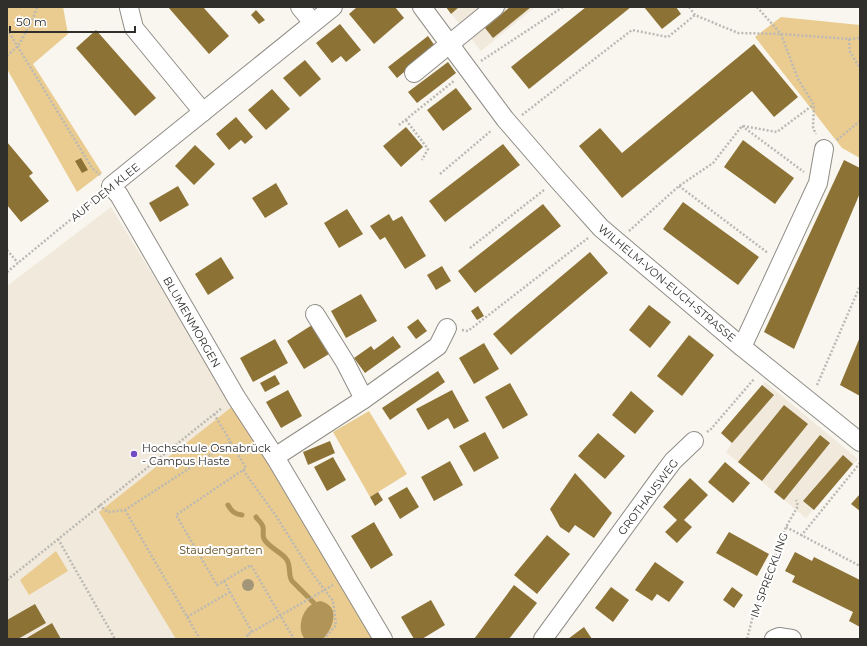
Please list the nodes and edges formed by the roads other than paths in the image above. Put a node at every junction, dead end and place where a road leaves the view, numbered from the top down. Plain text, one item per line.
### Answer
1 (300, 7) edge
2 (334, 7) edge
3 (422, 7) edge
4 (495, 7) edge
5 (129, 8) edge
6 (313, 23) junction
7 (449, 44) junction
8 (414, 73) dead end
9 (203, 112) junction
10 (824, 150) road end
11 (115, 190) joint
12 (315, 314) dead end
13 (447, 328) road end
14 (742, 347) junction
15 (364, 399) junction
16 (694, 441) road end
17 (860, 442) edge
18 (275, 457) junction
19 (383, 639) edge
20 (542, 639) edge
21 (774, 639) edge
22 (792, 639) edge

1 - 6 street
2 - 6 street, AUF DEM KLEE
3 - 7 street, WILHELM-VON-EUCH-STRASSE
4 - 7 street
5 - 9 street
6 - 9 street, AUF DEM KLEE
7 - 8 street
7 - 14 street, WILHELM-VON-EUCH-STRASSE
9 - 11 street, AUF DEM KLEE
10 - 14 street
11 - 18 street, BLUMENMORGEN
12 - 15 street
13 - 15 street
14 - 17 street, WILHELM-VON-EUCH-STRASSE
15 - 18 street
16 - 20 street, GROTHAUSWEG
18 - 19 street, BLUMENMORGEN
21 - 22 street

